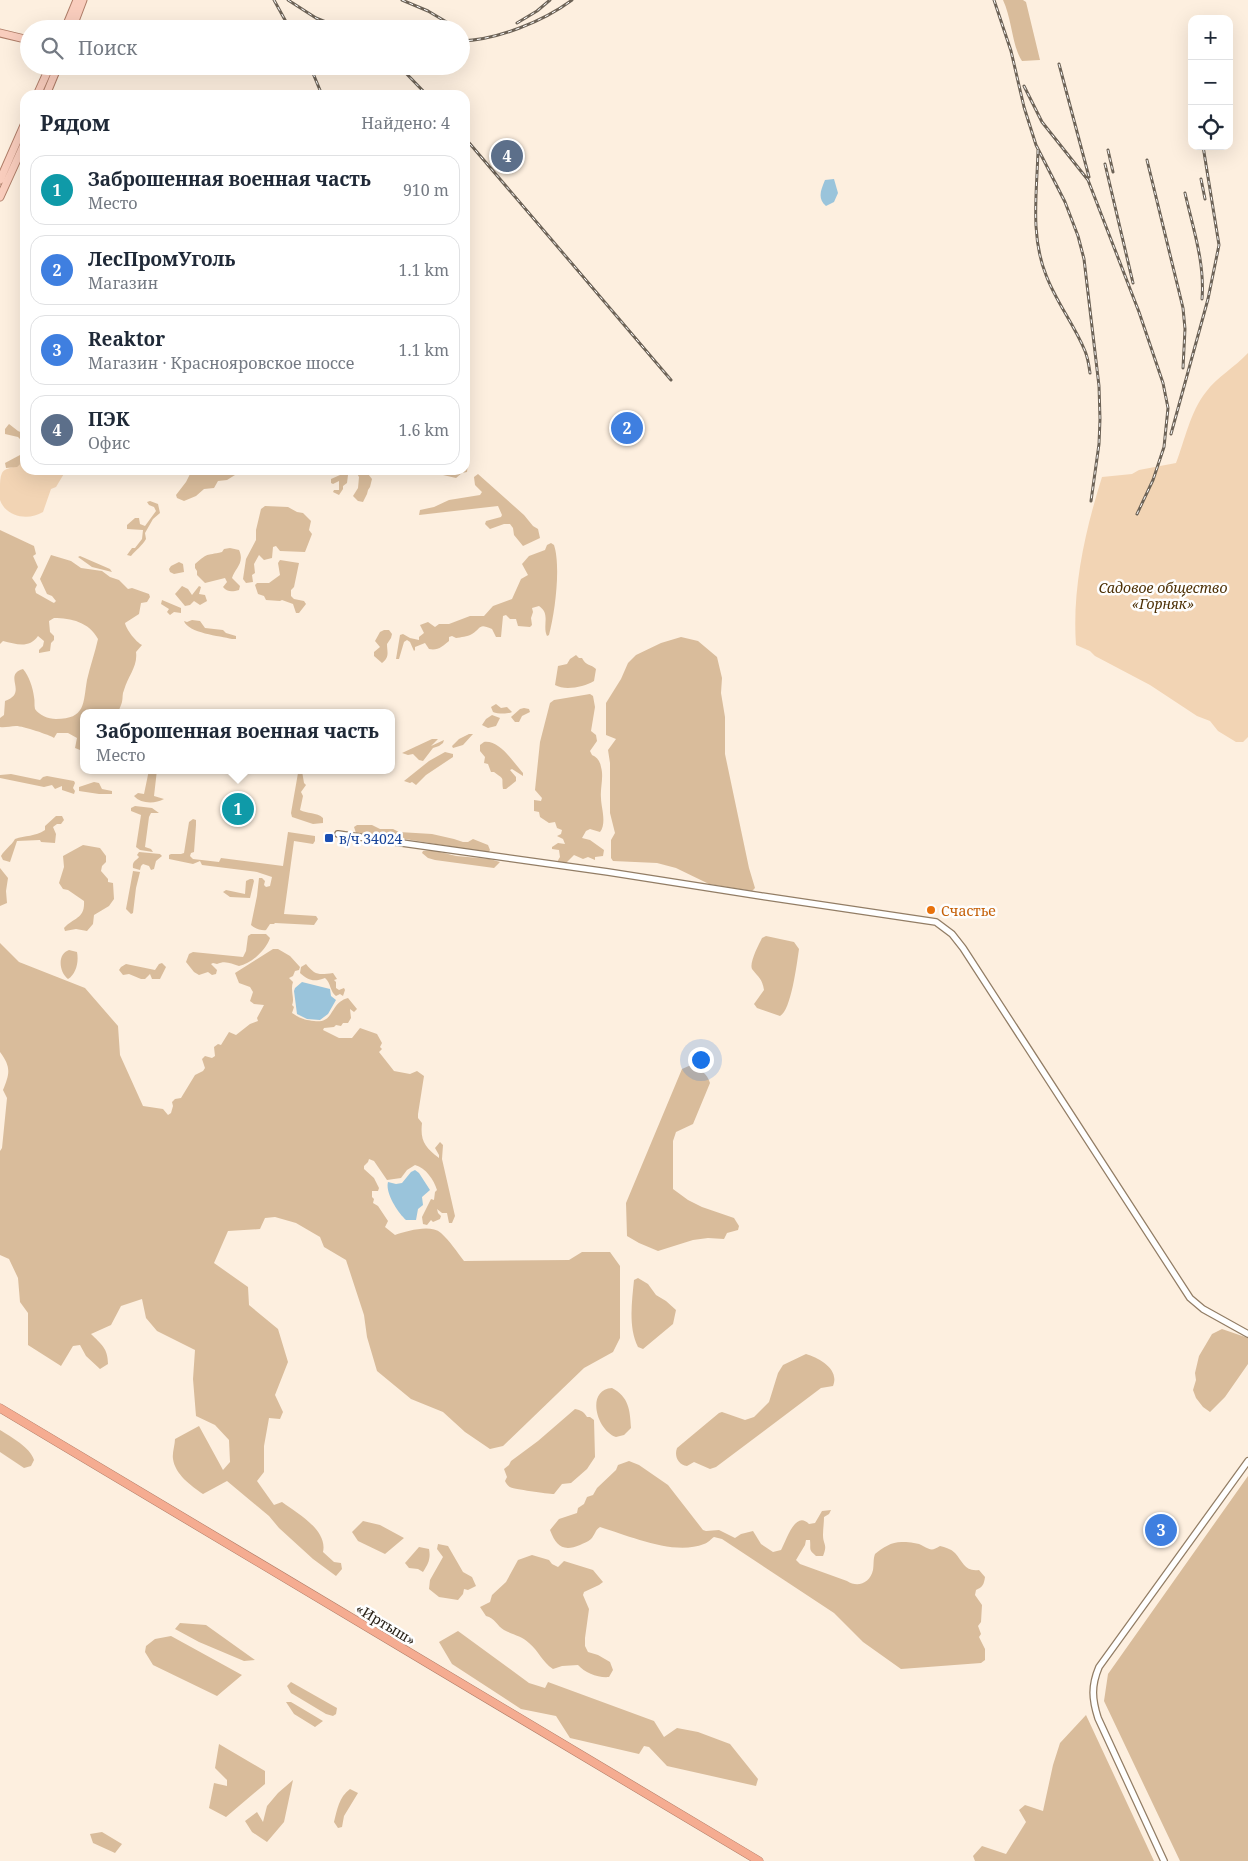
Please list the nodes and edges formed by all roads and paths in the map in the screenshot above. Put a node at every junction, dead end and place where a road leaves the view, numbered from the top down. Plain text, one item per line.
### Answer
1 (77, 0) edge
2 (83, 0) edge
3 (69, 20) edge
4 (75, 20) edge
5 (0, 33) edge
6 (20, 38) edge
7 (46, 75) edge
8 (54, 75) edge
9 (39, 90) edge
10 (48, 90) edge
11 (20, 134) edge
12 (20, 153) edge
13 (0, 180) edge
14 (0, 197) edge
15 (338, 834) dead end
16 (1248, 1334) edge
17 (0, 1408) edge
18 (1248, 1461) edge
19 (760, 1861) edge
20 (1164, 1861) edge

1 - 3 main road
2 - 4 main road
5 - 6 main road
7 - 9 main road
8 - 10 main road
11 - 13 main road
12 - 14 main road
15 - 16 street
17 - 19 highway, «Иртыш»
18 - 20 street

